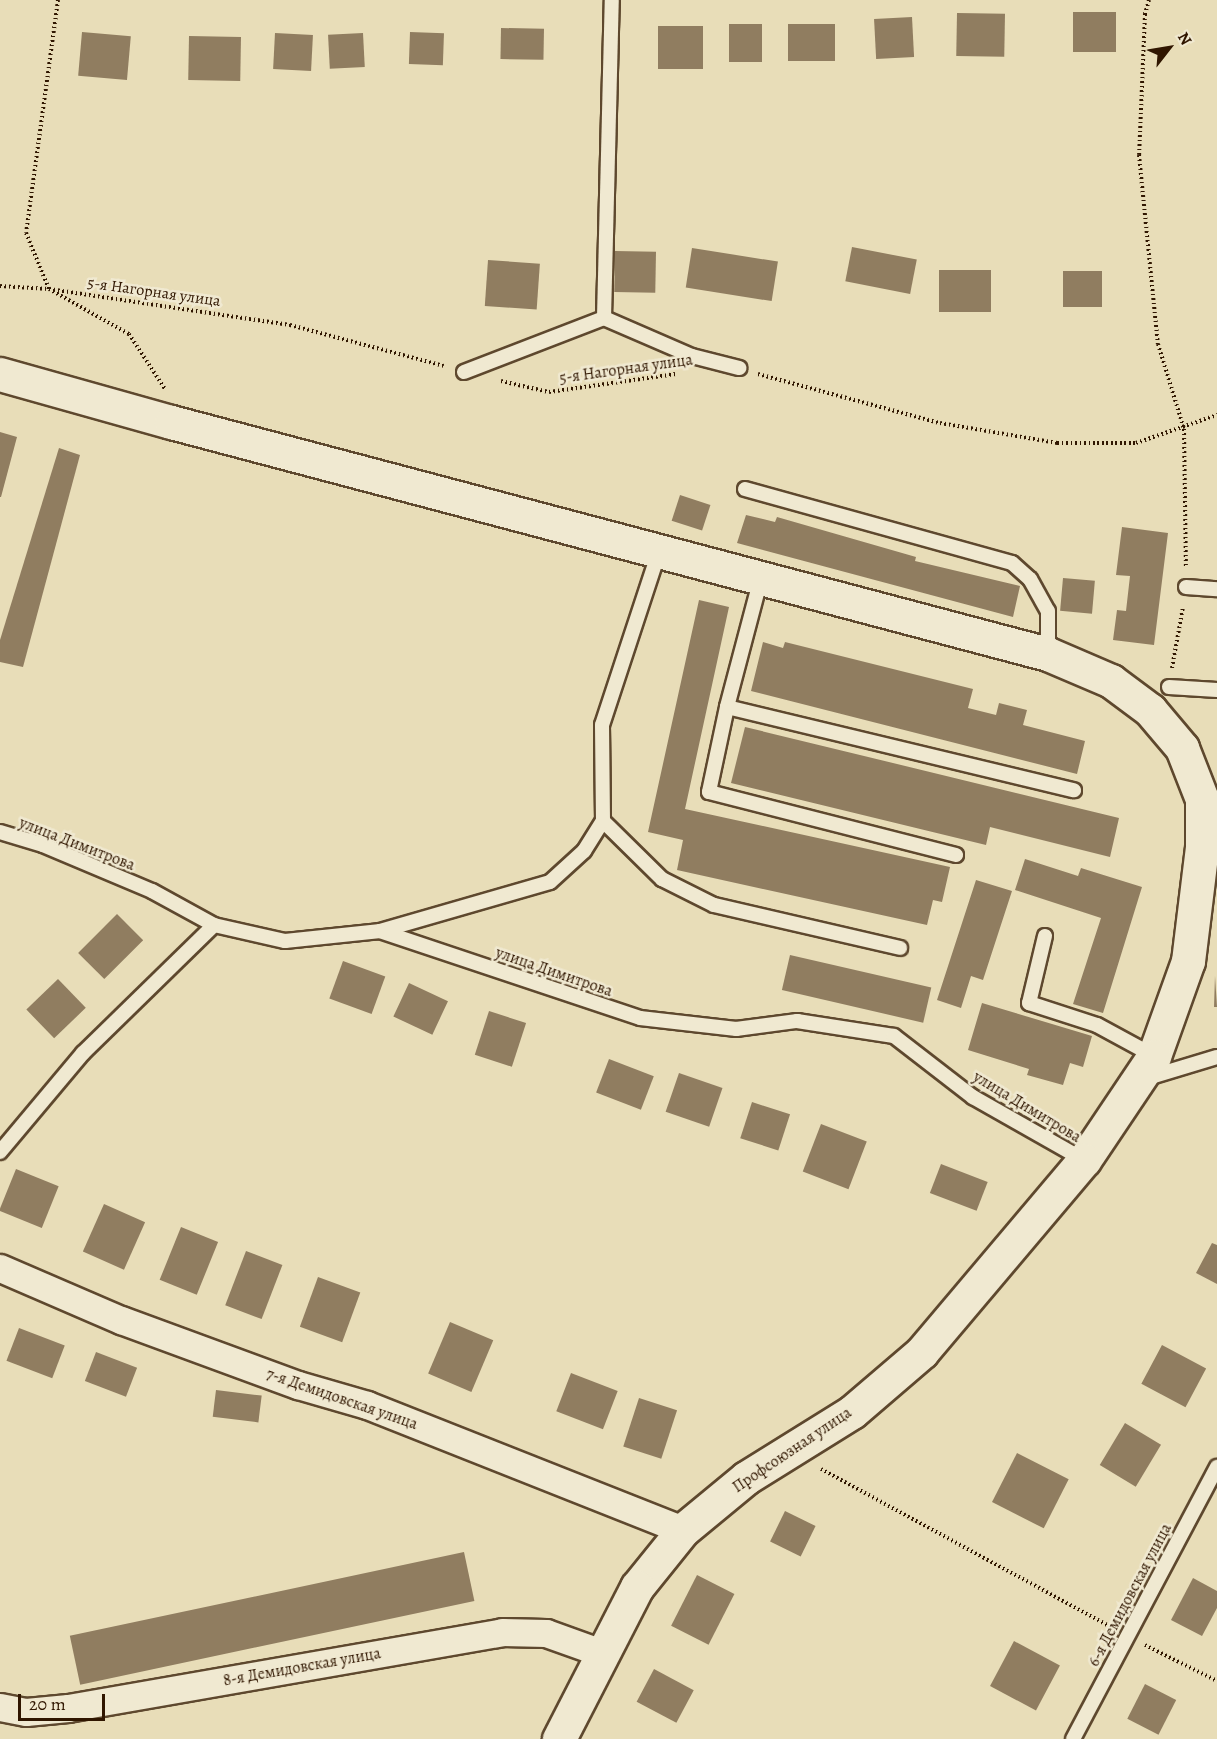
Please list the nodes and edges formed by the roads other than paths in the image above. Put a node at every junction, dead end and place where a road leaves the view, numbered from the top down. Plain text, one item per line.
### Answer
1 (612, 0) edge
2 (604, 318) junction
3 (739, 368) road end
4 (464, 372) road end
5 (0, 374) edge
6 (745, 489) dead end
7 (659, 552) junction
8 (761, 578) junction
9 (1186, 586) road end
10 (1217, 589) edge
11 (1048, 654) junction
12 (1169, 687) road end
13 (1217, 690) edge
14 (727, 707) junction
15 (1074, 790) dead end
16 (603, 821) junction
17 (0, 832) edge
18 (956, 855) dead end
19 (214, 925) junction
20 (380, 931) junction
21 (1045, 936) dead end
22 (900, 948) dead end
23 (1217, 1046) edge
24 (1217, 1057) edge
25 (1195, 1064) junction
26 (1145, 1069) junction
27 (0, 1152) edge
28 (1084, 1160) junction
29 (0, 1268) edge
30 (1217, 1467) edge
31 (683, 1530) junction
32 (602, 1653) junction
33 (0, 1707) edge
34 (559, 1739) edge
35 (1073, 1739) edge

1 - 2 lane
2 - 3 lane
2 - 4 lane
5 - 7 main road, Профсоюзная улица
6 - 11 lane
7 - 8 main road, Профсоюзная улица
7 - 16 lane
8 - 11 main road, Профсоюзная улица
8 - 14 lane
9 - 10 lane
11 - 26 main road, Профсоюзная улица
12 - 13 lane
14 - 15 lane
14 - 18 lane
16 - 20 lane
16 - 22 lane
17 - 19 lane, улица Димитрова
19 - 20 lane, улица Димитрова
19 - 27 lane
20 - 28 lane, улица Димитрова
21 - 26 lane
23 - 25 lane
24 - 25 lane
25 - 26 lane
26 - 28 main road, Профсоюзная улица
28 - 31 main road, Профсоюзная улица
29 - 31 street, 7-я Демидовская улица
30 - 35 lane, 6-я Демидовская улица
31 - 32 main road, Профсоюзная улица
32 - 33 street, 8-я Демидовская улица
32 - 34 main road, Профсоюзная улица

